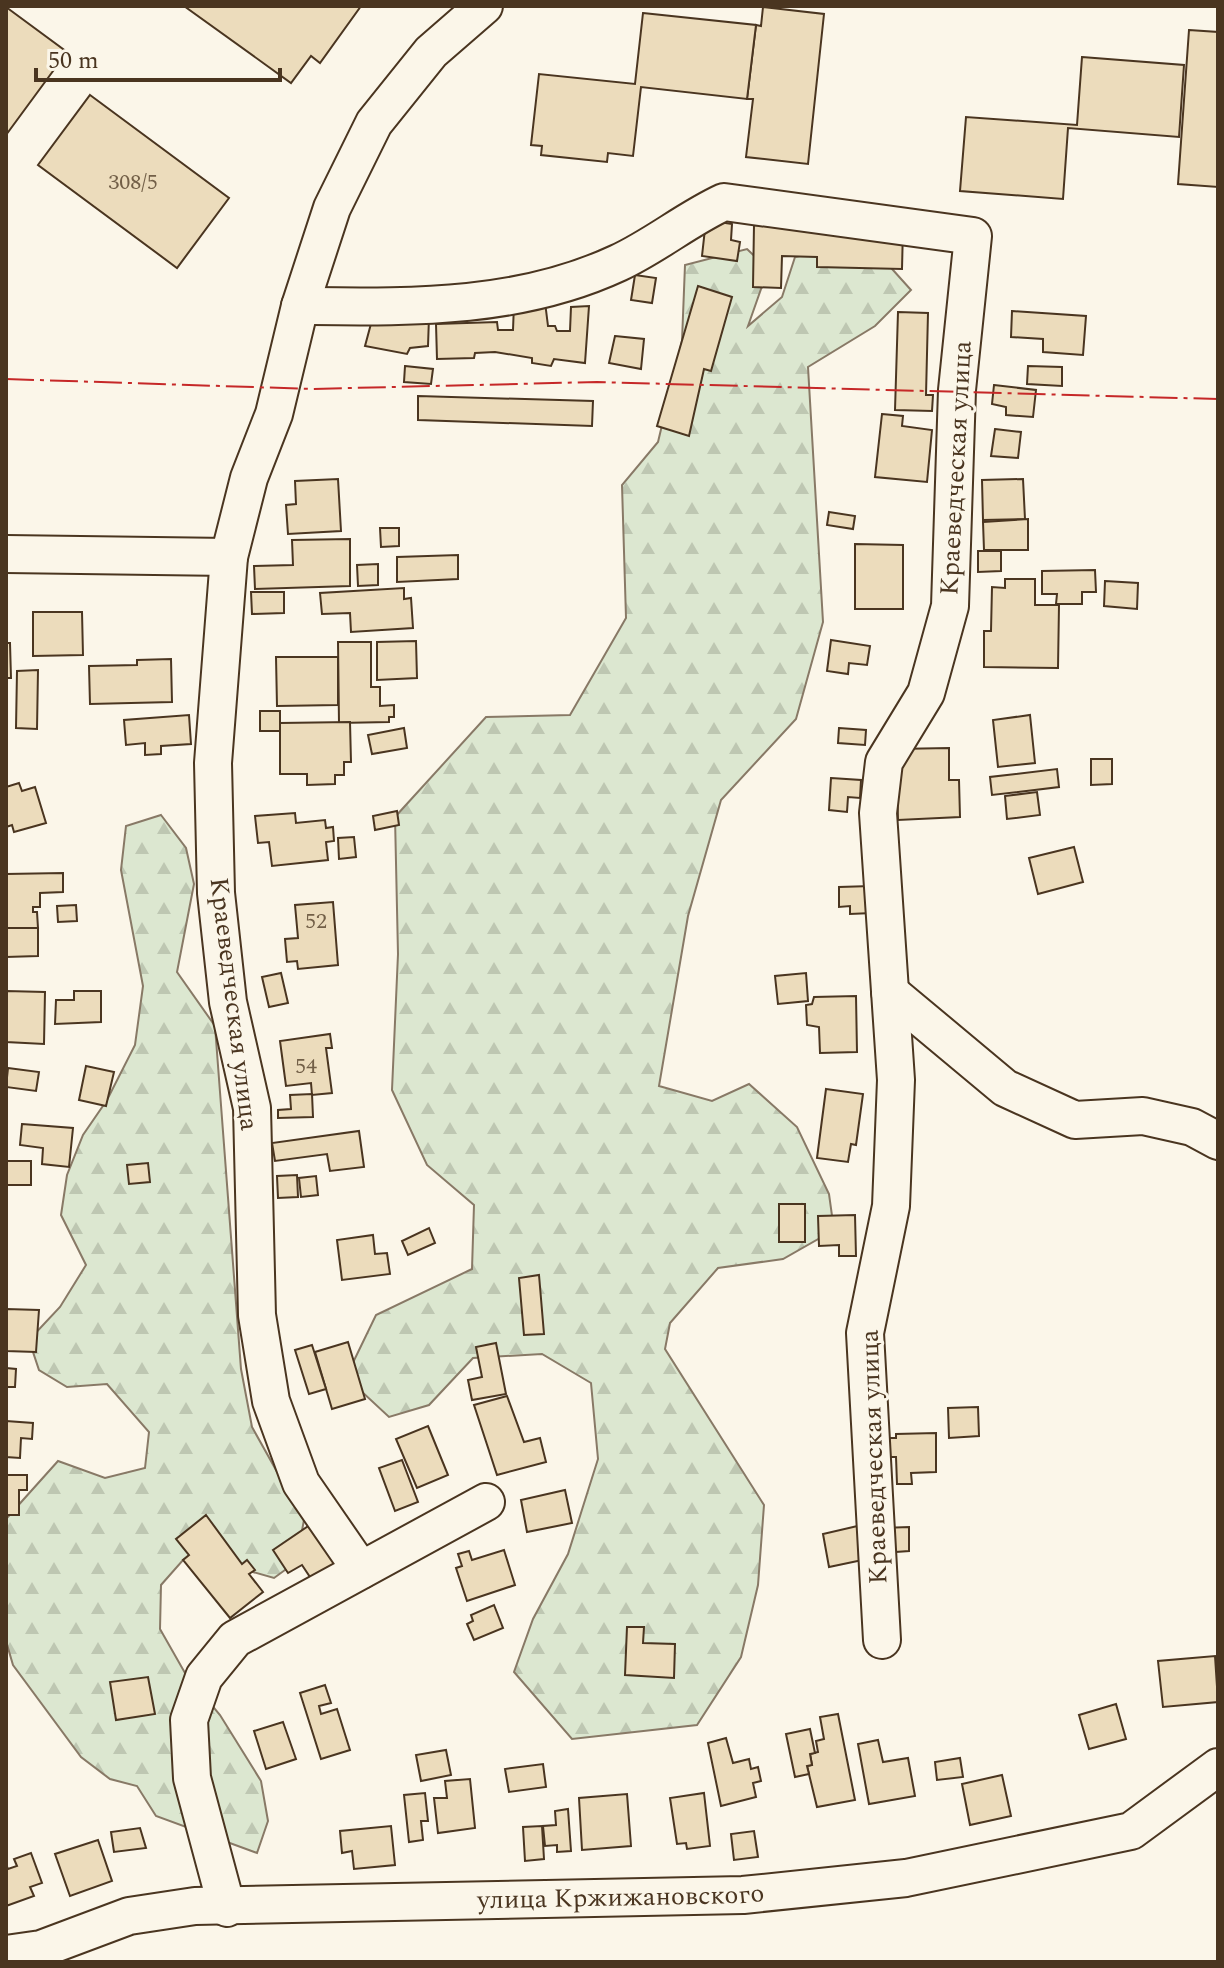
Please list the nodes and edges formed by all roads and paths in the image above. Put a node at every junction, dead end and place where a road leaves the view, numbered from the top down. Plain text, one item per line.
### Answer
1 (484, 6) edge
2 (300, 306) junction
3 (6, 554) edge
4 (229, 557) junction
5 (890, 992) junction
6 (1218, 1141) edge
7 (486, 1502) dead end
8 (361, 1570) junction
9 (882, 1640) dead end
10 (1218, 1767) edge
11 (227, 1908) junction
12 (6, 1954) edge

1 - 2 street
2 - 4 street, Краеведческая улица
2 - 5 street, Краеведческая улица
3 - 4 street
4 - 8 street, Краеведческая улица
5 - 6 street
5 - 9 street, Краеведческая улица
7 - 8 street
8 - 11 street
10 - 11 street, улица Кржижановского
11 - 12 street, улица Кржижановского

